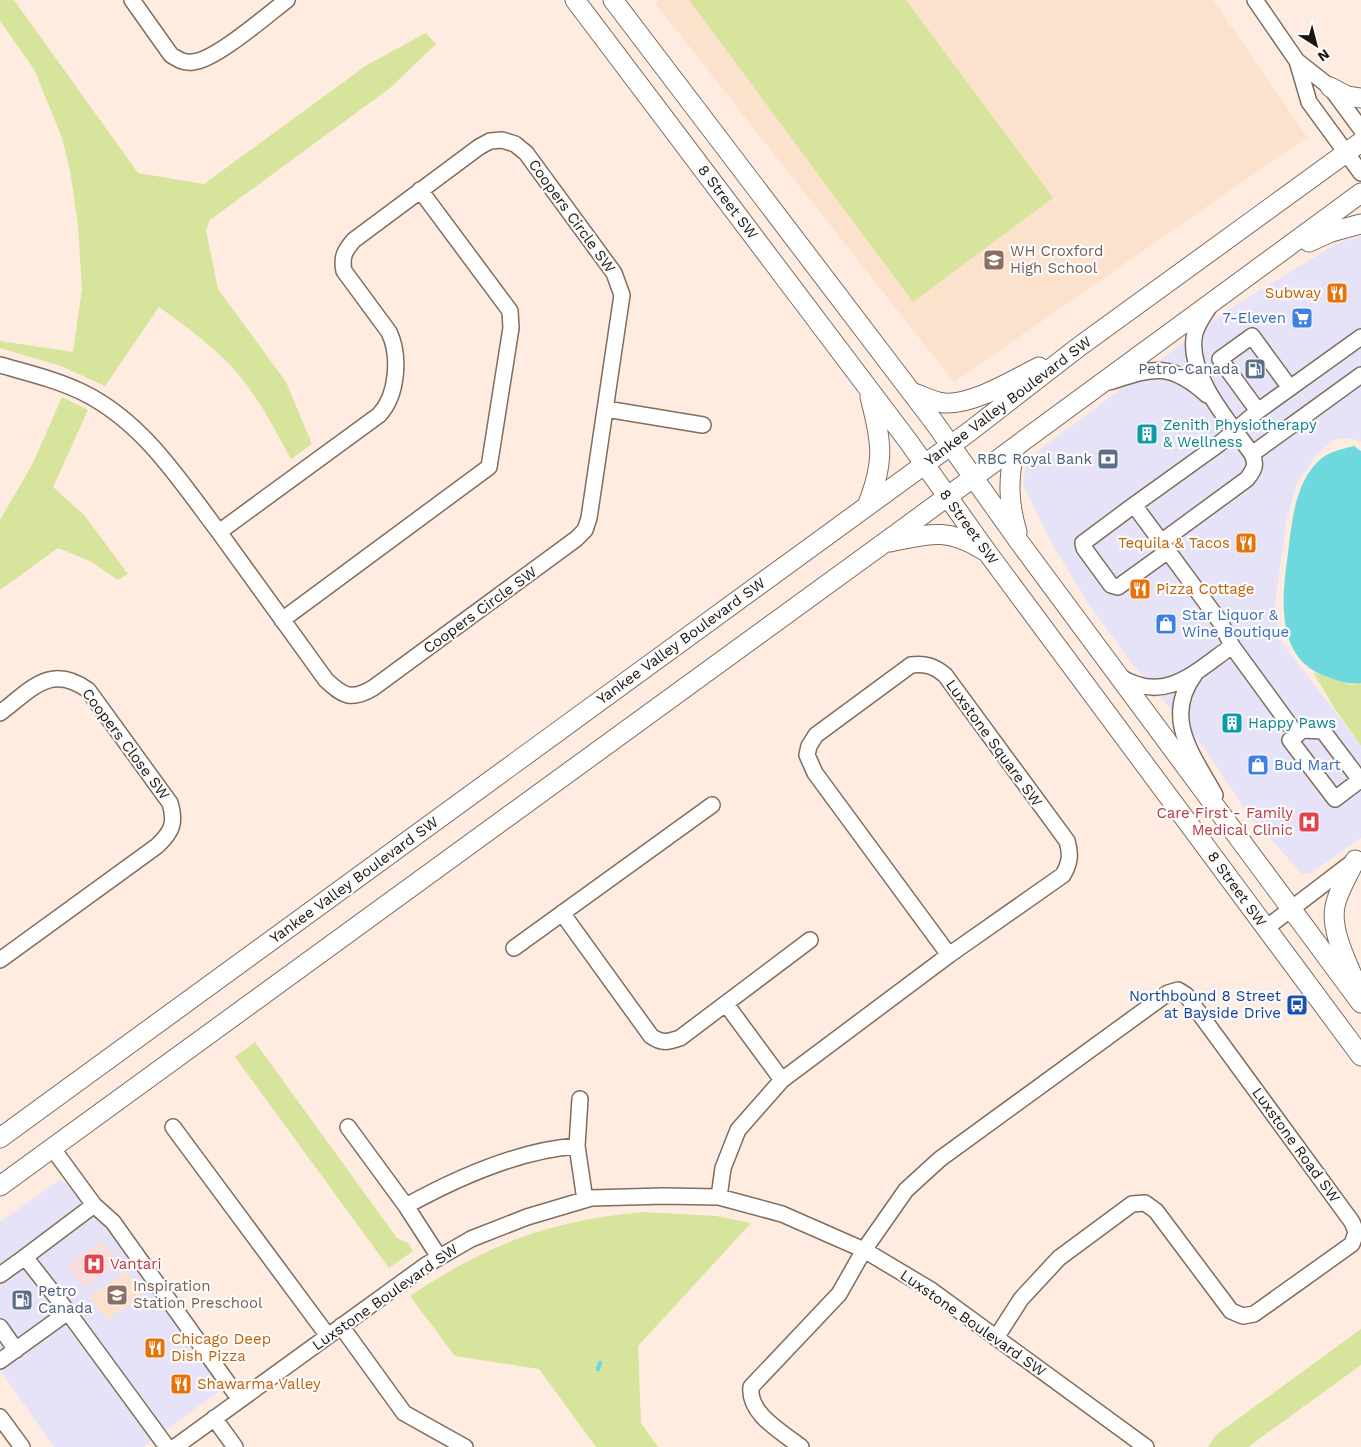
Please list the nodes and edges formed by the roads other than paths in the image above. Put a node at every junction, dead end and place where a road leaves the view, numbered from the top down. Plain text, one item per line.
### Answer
1 (132, 0) edge
2 (287, 0) edge
3 (575, 0) edge
4 (613, 0) edge
5 (1256, 0) edge
6 (271, 5) edge
7 (1297, 61) junction
8 (1330, 87) junction
9 (1361, 98) edge
10 (1361, 130) edge
11 (1354, 147) edge
12 (1361, 173) edge
13 (420, 190) junction
14 (1361, 193) edge
15 (1361, 224) edge
16 (1264, 266) junction
17 (1211, 304) junction
18 (1361, 337) edge
19 (1080, 346) junction
20 (0, 365) edge
21 (1361, 375) edge
22 (1100, 384) junction
23 (1290, 388) junction
24 (868, 389) junction
25 (911, 392) junction
26 (1214, 400) junction
27 (606, 409) junction
28 (1258, 411) junction
29 (703, 425) dead end
30 (1235, 430) junction
31 (950, 446) junction
32 (1015, 447) junction
33 (1252, 454) junction
34 (924, 464) junction
35 (973, 478) junction
36 (947, 496) junction
37 (1134, 505) junction
38 (866, 506) junction
39 (219, 532) junction
40 (884, 543) junction
41 (1020, 543) junction
42 (1164, 547) junction
43 (987, 552) junction
44 (282, 620) junction
45 (1232, 646) junction
46 (1197, 671) junction
47 (1118, 675) junction
48 (0, 713) edge
49 (1296, 735) junction
50 (712, 805) dead end
51 (1237, 835) junction
52 (1358, 858) edge
53 (1292, 909) junction
54 (562, 913) junction
55 (1266, 928) junction
56 (810, 940) dead end
57 (514, 948) dead end
58 (949, 955) junction
59 (0, 960) edge
60 (1361, 998) edge
61 (1361, 1003) edge
62 (726, 1004) junction
63 (1361, 1056) edge
64 (782, 1080) junction
65 (580, 1099) dead end
66 (173, 1127) dead end
67 (348, 1127) dead end
68 (0, 1138) edge
69 (577, 1146) junction
70 (53, 1149) junction
71 (0, 1186) edge
72 (719, 1197) junction
73 (585, 1200) junction
74 (94, 1205) junction
75 (406, 1206) junction
76 (864, 1250) junction
77 (25, 1257) junction
78 (439, 1257) junction
79 (0, 1275) edge
80 (68, 1312) junction
81 (342, 1326) junction
82 (0, 1327) edge
83 (328, 1336) junction
84 (996, 1338) junction
85 (16, 1350) junction
86 (0, 1361) edge
87 (240, 1400) junction
88 (0, 1417) edge
89 (214, 1418) junction
90 (22, 1447) edge
91 (167, 1447) edge
92 (175, 1447) edge
93 (235, 1447) edge
94 (465, 1447) edge
95 (801, 1447) edge
96 (1146, 1447) edge

1 - 6 street
2 - 6 street
3 - 24 main road, 8 Street SW
4 - 25 main road, 8 Street SW
5 - 7 street
7 - 8 street
7 - 11 street
8 - 9 main road
8 - 10 street
11 - 12 street
11 - 19 main road, Yankee Valley Boulevard SW
13 - 27 street, Coopers Circle SW
13 - 39 street, Coopers Circle SW
13 - 44 street
14 - 16 main road
15 - 16 main road
16 - 17 main road
17 - 22 main road
17 - 26 street
18 - 23 street
19 - 25 main road
19 - 31 main road, Yankee Valley Boulevard SW
20 - 39 street, Coopers Circle SW
21 - 33 street
22 - 26 street
22 - 32 main road
23 - 28 street
23 - 28 street
24 - 34 main road, 8 Street SW
24 - 38 main road
25 - 31 main road, 8 Street SW
26 - 30 street
27 - 29 street
27 - 44 street, Coopers Circle SW
28 - 30 street
30 - 33 street
30 - 37 street
31 - 34 main road, Yankee Valley Boulevard SW
31 - 35 main road, 8 Street SW
32 - 35 main road
32 - 41 main road
33 - 42 street
34 - 36 main road, 8 Street SW
34 - 38 main road, Yankee Valley Boulevard SW
35 - 36 main road
35 - 41 main road, 8 Street SW
36 - 40 main road
36 - 43 main road, 8 Street SW
37 - 42 street
37 - 42 street
38 - 68 main road, Yankee Valley Boulevard SW
39 - 44 street, Coopers Circle SW
40 - 43 main road
40 - 70 main road
41 - 47 main road, 8 Street SW
42 - 45 street
43 - 55 main road, 8 Street SW
45 - 46 street
45 - 49 street
46 - 47 street
46 - 51 street
47 - 51 main road, 8 Street SW
48 - 59 street, Coopers Close SW
49 - 49 street
50 - 54 street
51 - 53 main road, 8 Street SW
52 - 53 street
52 - 60 main road
53 - 55 street
53 - 61 main road, 8 Street SW
54 - 57 street
54 - 62 street
55 - 63 main road, 8 Street SW
56 - 62 street
58 - 58 street, Luxstone Square SW
58 - 64 street, Luxstone Square SW
62 - 64 street
64 - 72 street, Luxstone Square SW
65 - 69 street
66 - 83 street
67 - 75 street
69 - 73 street
69 - 75 street
70 - 71 main road
70 - 74 street
72 - 73 street, Luxstone Boulevard SW
72 - 76 street, Luxstone Boulevard SW
73 - 78 street, Luxstone Boulevard SW
74 - 77 street
74 - 87 street
75 - 78 street
76 - 84 street, Luxstone Boulevard SW
76 - 84 street, Luxstone Road SW
76 - 95 street
77 - 79 street
77 - 80 street
78 - 81 street, Luxstone Boulevard SW
80 - 85 street
80 - 91 street
81 - 83 street, Luxstone Boulevard SW
81 - 94 street
82 - 85 street
83 - 87 street, Luxstone Boulevard SW
84 - 96 street, Luxstone Boulevard SW
85 - 86 street
87 - 89 street, Luxstone Boulevard SW
88 - 90 street
89 - 92 street, Luxstone Boulevard SW
89 - 93 street

